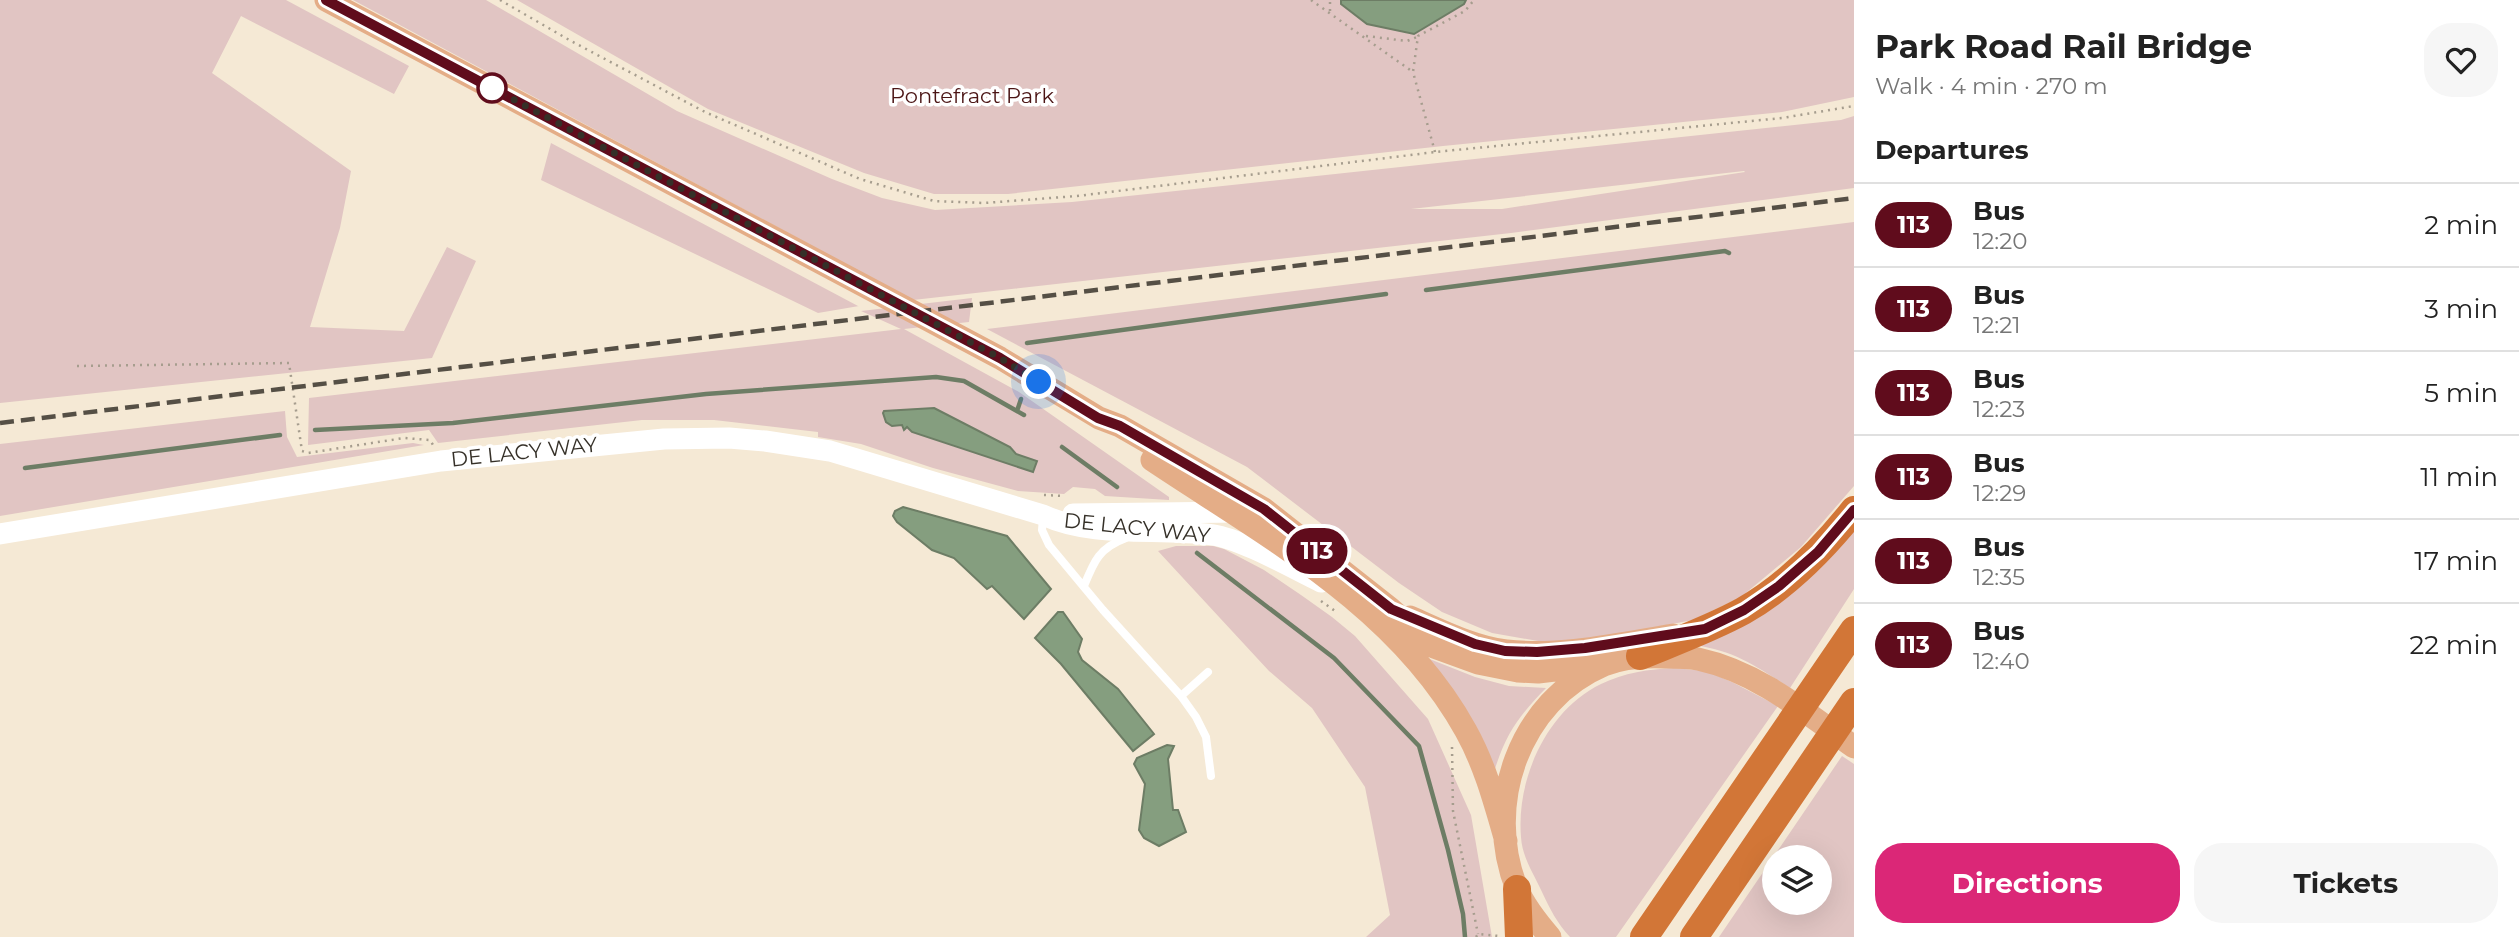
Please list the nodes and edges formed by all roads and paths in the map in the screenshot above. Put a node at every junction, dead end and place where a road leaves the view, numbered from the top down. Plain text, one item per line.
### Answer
1 (326, 0) edge
2 (500, 0) edge
3 (1311, 0) edge
4 (1330, 0) edge
5 (1474, 0) edge
6 (1330, 12) junction
7 (1363, 35) junction
8 (1418, 36) junction
9 (1413, 72) junction
10 (1854, 106) edge
11 (1435, 152) junction
12 (77, 366) dead end
13 (1098, 418) junction
14 (441, 460) junction
15 (1071, 497) dead end
16 (1043, 505) junction
17 (1264, 509) junction
18 (1854, 510) edge
19 (1231, 513) junction
20 (1149, 532) junction
21 (0, 534) edge
22 (1084, 586) junction
23 (1318, 599) dead end
24 (1341, 603) junction
25 (1381, 611) junction
26 (1705, 629) junction
27 (1854, 630) edge
28 (1640, 656) junction
29 (1605, 664) junction
30 (1208, 672) dead end
31 (1181, 696) junction
32 (1854, 702) edge
33 (1452, 736) dead end
34 (1854, 747) edge
35 (1211, 776) dead end
36 (1506, 841) junction
37 (1517, 888) junction
38 (1647, 934) edge
39 (1477, 935) edge
40 (1507, 937) edge
41 (1519, 937) edge
42 (1550, 937) edge
43 (1694, 937) edge

1 - 13 main road
2 - 11 path
3 - 6 path
4 - 6 path
5 - 8 path
6 - 7 path
7 - 8 path
7 - 9 path
8 - 9 path
9 - 11 path
10 - 11 path
12 - 14 path
13 - 17 main road
13 - 19 main road
14 - 16 street, DE LACY WAY
14 - 21 street, DE LACY WAY
15 - 16 path
16 - 19 street, DE LACY WAY
16 - 20 street, DE LACY WAY
16 - 22 lane
17 - 19 street, DE LACY WAY
17 - 25 main road
18 - 26 highway
19 - 24 main road
20 - 22 lane
20 - 24 street, DE LACY WAY
22 - 31 lane
23 - 24 path
24 - 25 main road
25 - 26 main road
25 - 29 main road
25 - 36 main road
26 - 28 highway
27 - 38 highway
28 - 29 main road
28 - 34 main road
29 - 36 main road
30 - 31 lane
31 - 35 lane
32 - 43 highway
33 - 39 path
36 - 37 main road
37 - 41 highway
37 - 42 main road
39 - 40 path

